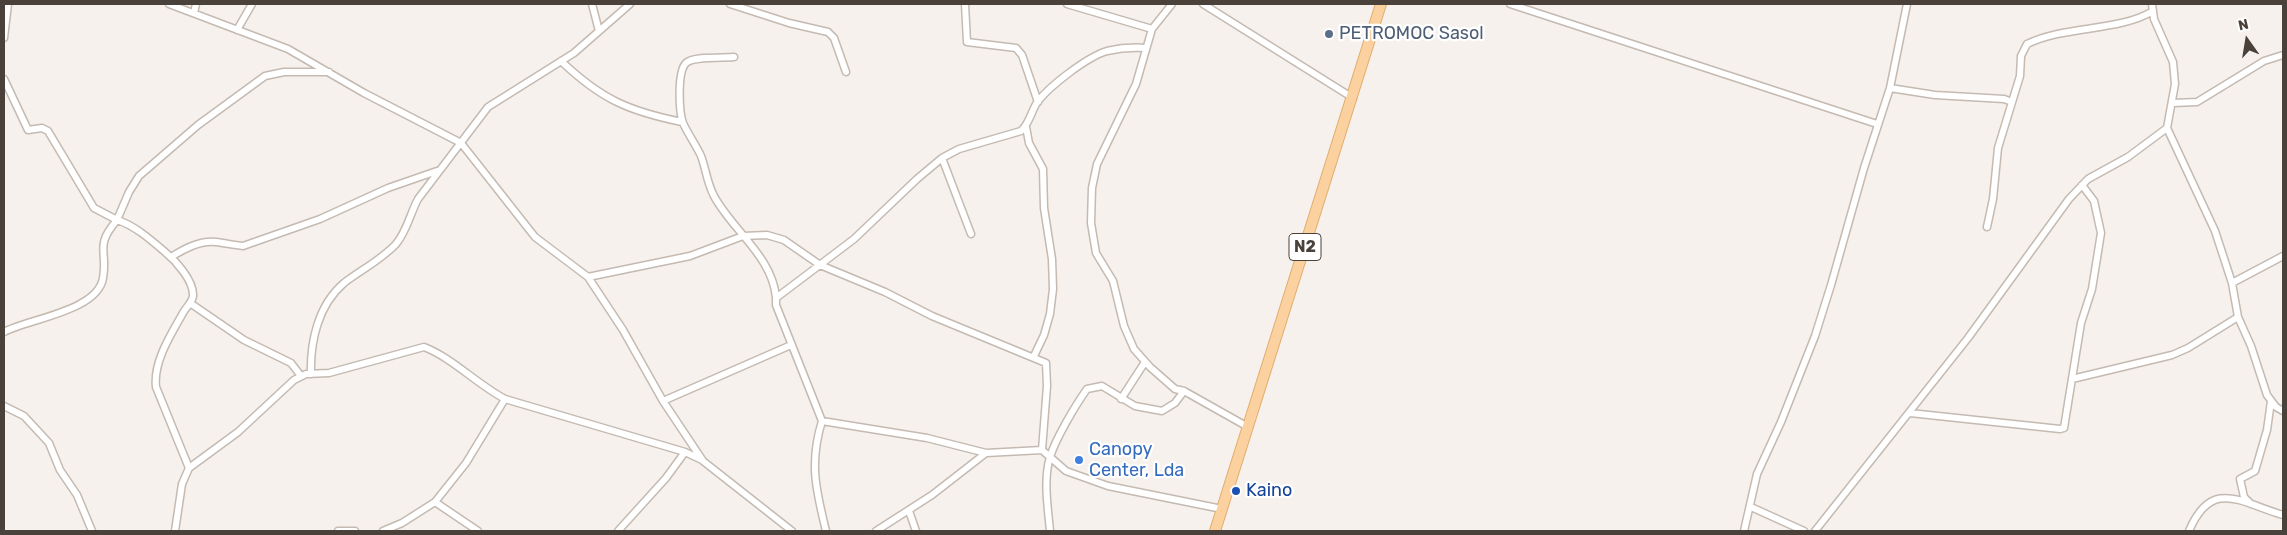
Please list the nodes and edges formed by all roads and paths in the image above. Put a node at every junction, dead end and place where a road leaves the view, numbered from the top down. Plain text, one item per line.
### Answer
1 (8, 4) edge
2 (169, 4) edge
3 (196, 4) edge
4 (252, 4) edge
5 (592, 4) edge
6 (630, 4) edge
7 (730, 4) edge
8 (965, 4) edge
9 (1067, 4) edge
10 (1172, 4) edge
11 (1203, 4) edge
12 (1381, 4) edge
13 (1510, 4) edge
14 (1908, 4) edge
15 (2152, 7) edge
16 (194, 13) junction
17 (1152, 29) junction
18 (237, 30) junction
19 (599, 31) junction
20 (4, 38) edge
21 (1146, 48) junction
22 (2283, 54) edge
23 (734, 57) dead end
24 (560, 61) junction
25 (330, 72) junction
26 (846, 72) dead end
27 (4, 79) edge
28 (1890, 88) junction
29 (1353, 98) junction
30 (1038, 102) junction
31 (2012, 102) junction
32 (2173, 103) junction
33 (682, 122) junction
34 (1877, 124) junction
35 (1026, 126) junction
36 (2166, 128) junction
37 (461, 143) junction
38 (942, 158) junction
39 (437, 171) junction
40 (2082, 185) junction
41 (117, 220) junction
42 (1987, 227) dead end
43 (971, 234) dead end
44 (743, 236) junction
45 (2283, 256) edge
46 (171, 257) junction
47 (820, 265) junction
48 (588, 277) junction
49 (2232, 284) junction
50 (776, 298) junction
51 (190, 303) junction
52 (2238, 317) junction
53 (4, 332) edge
54 (791, 346) junction
55 (1034, 356) junction
56 (1145, 362) junction
57 (311, 374) junction
58 (301, 376) junction
59 (2072, 379) junction
60 (1184, 391) junction
61 (1121, 399) junction
62 (505, 400) junction
63 (663, 401) junction
64 (2270, 401) junction
65 (4, 406) edge
66 (2283, 411) edge
67 (1910, 413) junction
68 (822, 421) junction
69 (1248, 427) junction
70 (1042, 450) junction
71 (685, 452) junction
72 (986, 453) junction
73 (1050, 457) junction
74 (703, 461) junction
75 (190, 468) junction
76 (435, 502) junction
77 (2251, 504) junction
78 (1751, 506) junction
79 (1222, 509) junction
80 (909, 511) junction
81 (2283, 515) edge
82 (92, 531) edge
83 (175, 531) edge
84 (338, 531) edge
85 (355, 531) edge
86 (383, 531) edge
87 (478, 531) edge
88 (618, 531) edge
89 (792, 531) edge
90 (826, 531) edge
91 (876, 531) edge
92 (916, 531) edge
93 (1050, 531) edge
94 (1215, 531) edge
95 (1744, 531) edge
96 (1804, 531) edge
97 (1816, 531) edge
98 (2189, 531) edge

1 - 20 street
2 - 16 street
3 - 16 street
4 - 18 street
5 - 19 street
6 - 19 street
7 - 26 street
8 - 30 street
9 - 17 street
10 - 17 street
11 - 29 street
12 - 29 main road, N2
13 - 34 street
14 - 28 street
15 - 31 street
15 - 32 street
16 - 18 street
17 - 21 street
18 - 25 street
19 - 24 street
21 - 30 street
21 - 56 street
22 - 32 street
23 - 33 street
24 - 33 street
24 - 37 street
25 - 37 street
25 - 41 street
27 - 41 street
28 - 31 street
28 - 34 street
29 - 69 main road, N2
30 - 35 street
31 - 42 street
32 - 36 street
33 - 44 street
34 - 78 street
35 - 38 street
35 - 55 street
36 - 40 street
36 - 49 street
37 - 39 street
37 - 48 street
38 - 43 street
38 - 47 street
39 - 46 street
39 - 57 street
40 - 59 street
40 - 67 street
41 - 46 street
41 - 53 street
44 - 47 street
44 - 48 street
44 - 50 street
45 - 49 street
46 - 51 street
47 - 50 street
47 - 55 street
48 - 63 street
49 - 52 street
50 - 54 street
51 - 58 street
51 - 75 street
52 - 59 street
52 - 64 street
54 - 63 street
54 - 68 street
55 - 70 street
56 - 60 street
56 - 61 street
57 - 58 street
57 - 62 street
58 - 75 street
59 - 67 street
60 - 61 street
60 - 69 street
61 - 73 street
62 - 71 street
62 - 76 street
63 - 74 street
64 - 66 street
64 - 77 street
65 - 82 street
67 - 97 street
68 - 72 street
68 - 90 street
69 - 79 main road, N2
70 - 72 street
70 - 73 street
71 - 74 street
71 - 88 street
72 - 80 street
73 - 79 street
73 - 93 street
74 - 89 street
75 - 83 street
76 - 86 street
76 - 87 street
77 - 81 street
77 - 98 street
78 - 95 street
78 - 96 street
79 - 94 main road, N2
80 - 91 street
80 - 92 street
84 - 85 street

